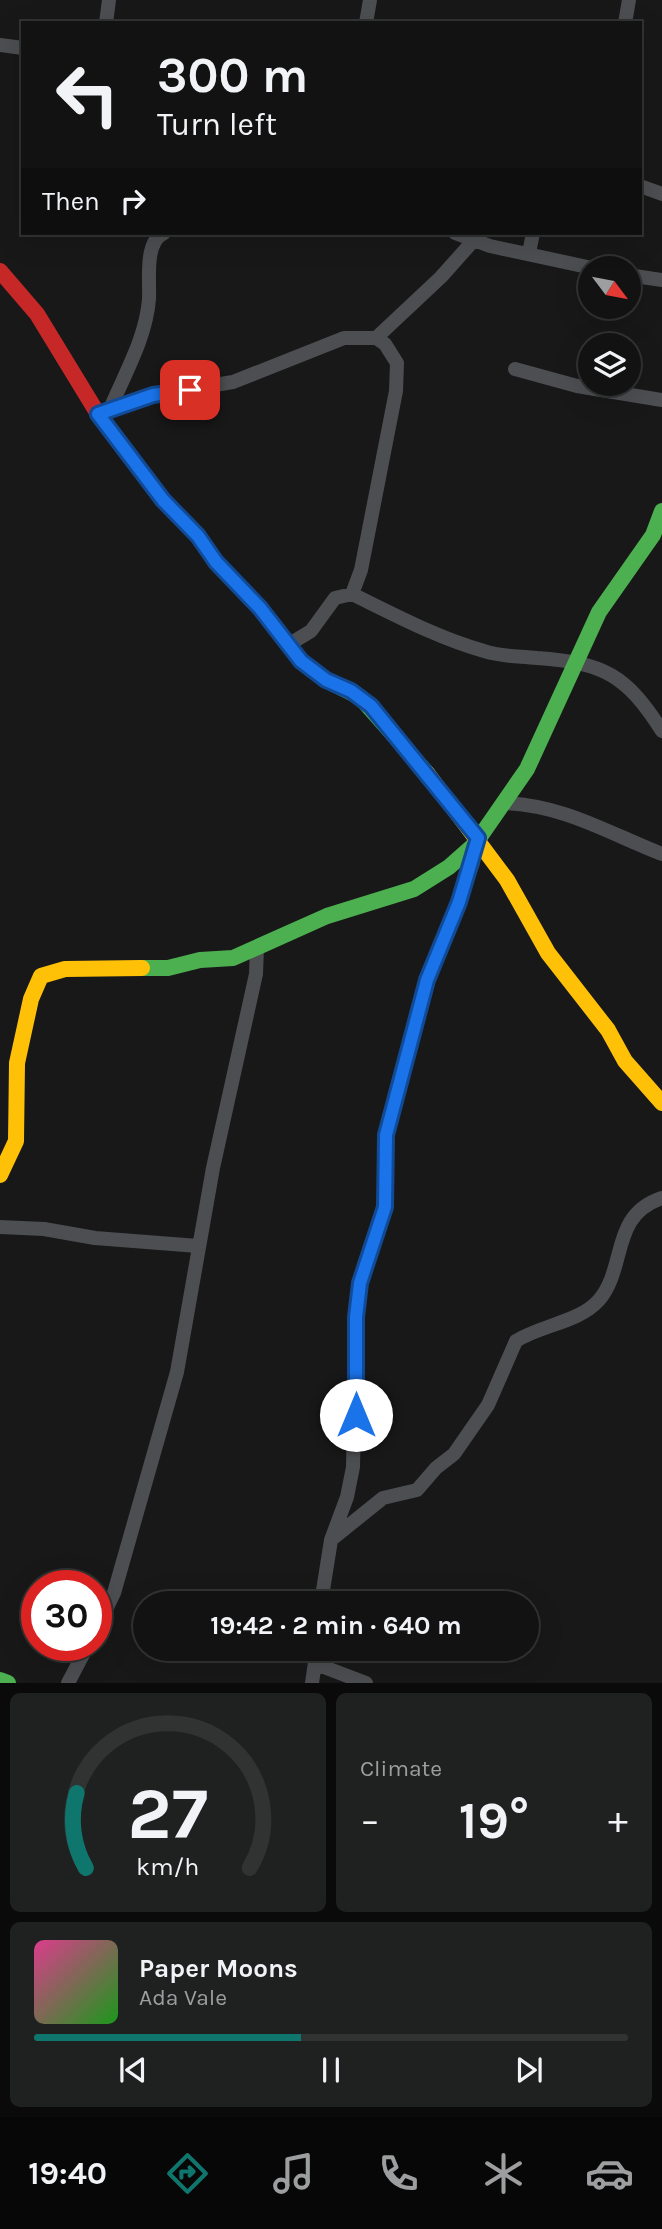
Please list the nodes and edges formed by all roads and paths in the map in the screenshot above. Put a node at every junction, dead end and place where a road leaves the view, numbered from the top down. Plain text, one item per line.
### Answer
1 (110, 0) edge
2 (370, 0) edge
3 (629, 0) edge
4 (106, 21) edge
5 (366, 21) edge
6 (625, 21) edge
7 (0, 45) edge
8 (21, 48) edge
9 (642, 187) edge
10 (662, 194) edge
11 (160, 235) edge
12 (460, 235) edge
13 (533, 235) edge
14 (474, 240) junction
15 (529, 253) junction
16 (578, 265) edge
17 (0, 271) edge
18 (641, 277) edge
19 (662, 280) edge
20 (376, 338) junction
21 (514, 369) dead end
22 (662, 400) edge
23 (104, 412) junction
24 (662, 512) edge
25 (352, 594) junction
26 (288, 645) junction
27 (578, 663) junction
28 (662, 732) edge
29 (505, 803) junction
30 (477, 841) junction
31 (662, 854) edge
32 (264, 944) junction
33 (662, 1103) edge
34 (0, 1175) edge
35 (662, 1198) edge
36 (0, 1227) edge
37 (198, 1246) junction
38 (331, 1540) junction
39 (323, 1591) edge
40 (112, 1597) edge
41 (80, 1661) edge
42 (318, 1661) edge
43 (318, 1665) junction
44 (0, 1680) edge
45 (8, 1683) edge
46 (68, 1683) edge
47 (312, 1683) edge
48 (330, 1683) edge
49 (366, 1683) edge

1 - 4 street
2 - 5 street
3 - 6 street
7 - 8 street
9 - 10 street
11 - 23 street
12 - 14 street
13 - 15 street
14 - 15 street
14 - 20 street
15 - 16 street
17 - 23 street
18 - 19 street
20 - 23 street
20 - 25 street
21 - 22 street
23 - 26 street
24 - 27 street
25 - 26 street
25 - 27 street
26 - 30 street
27 - 28 street
27 - 29 street
29 - 30 street
29 - 31 street
30 - 32 street
30 - 33 street
30 - 38 street
32 - 34 street
32 - 37 street
35 - 38 street
36 - 37 street
37 - 40 street
38 - 39 street
41 - 46 street
42 - 43 street
43 - 47 street
43 - 48 street
43 - 49 street
44 - 45 street

